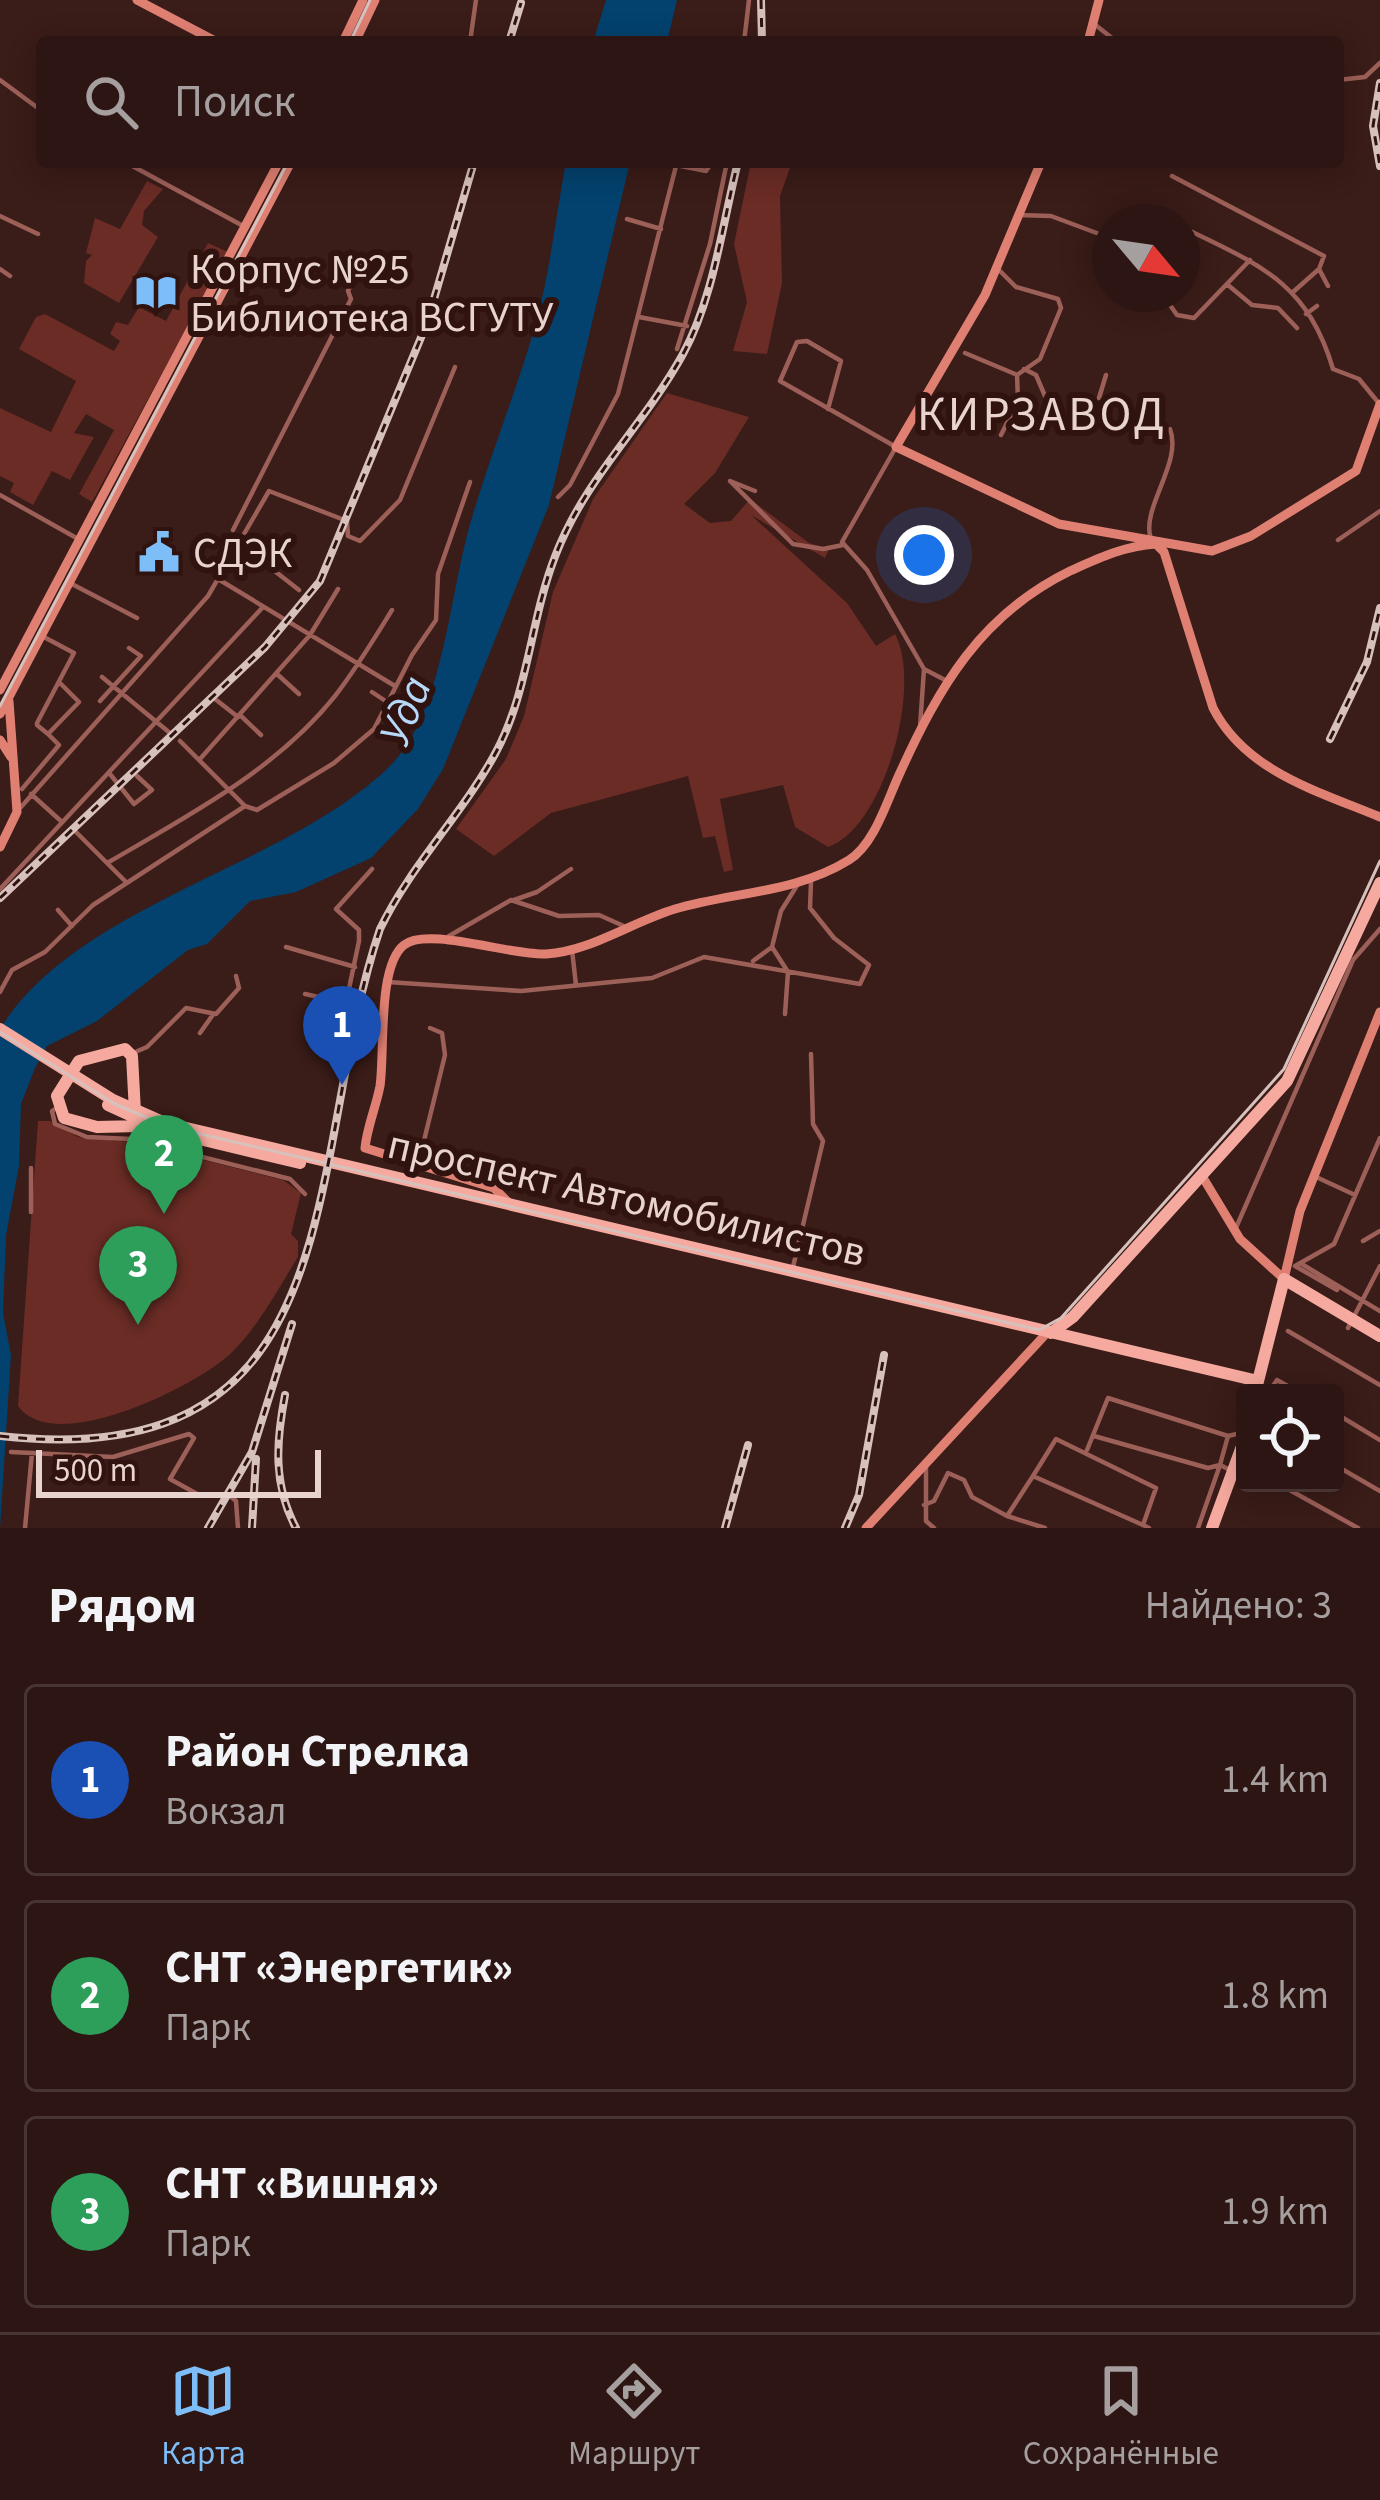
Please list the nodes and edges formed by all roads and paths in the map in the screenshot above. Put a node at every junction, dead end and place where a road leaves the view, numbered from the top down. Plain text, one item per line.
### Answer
1 (137, 0) edge
2 (363, 0) edge
3 (374, 0) edge
4 (476, 0) edge
5 (748, 0) edge
6 (1099, 0) edge
7 (1093, 23) junction
8 (206, 36) edge
9 (346, 36) edge
10 (358, 36) edge
11 (471, 36) edge
12 (745, 36) edge
13 (1090, 36) edge
14 (1110, 36) edge
15 (1380, 63) edge
16 (1344, 79) edge
17 (0, 80) edge
18 (36, 107) edge
19 (136, 168) edge
20 (276, 168) edge
21 (288, 168) edge
22 (676, 168) edge
23 (726, 168) edge
24 (1038, 168) edge
25 (1172, 176) dead end
26 (1017, 215) junction
27 (0, 216) edge
28 (627, 219) dead end
29 (245, 226) junction
30 (661, 229) junction
31 (1092, 231) edge
32 (38, 234) dead end
33 (1200, 236) edge
34 (1250, 260) junction
35 (359, 265) dead end
36 (996, 267) junction
37 (0, 269) edge
38 (1319, 269) junction
39 (10, 276) dead end
40 (1228, 284) junction
41 (1328, 286) dead end
42 (1292, 292) junction
43 (1317, 306) dead end
44 (1200, 312) edge
45 (1306, 314) junction
46 (639, 317) junction
47 (686, 326) junction
48 (1297, 328) dead end
49 (677, 349) dead end
50 (965, 353) dead end
51 (1040, 359) junction
52 (455, 367) dead end
53 (1017, 375) junction
54 (1036, 375) junction
55 (1106, 376) dead end
56 (171, 380) junction
57 (1045, 396) dead end
58 (1099, 398) dead end
59 (1380, 404) edge
60 (828, 409) junction
61 (1170, 429) dead end
62 (1001, 435) dead end
63 (896, 447) junction
64 (470, 482) dead end
65 (755, 491) dead end
66 (0, 495) edge
67 (558, 497) dead end
68 (1380, 511) edge
69 (233, 530) dead end
70 (80, 540) junction
71 (1338, 540) dead end
72 (1154, 542) junction
73 (843, 543) junction
74 (240, 544) junction
75 (1184, 548) junction
76 (1166, 565) junction
77 (218, 579) junction
78 (65, 580) junction
79 (338, 589) dead end
80 (299, 590) dead end
81 (263, 607) junction
82 (392, 610) dead end
83 (137, 618) dead end
84 (310, 635) junction
85 (42, 636) junction
86 (129, 648) dead end
87 (357, 664) junction
88 (924, 669) junction
89 (277, 674) junction
90 (102, 677) dead end
91 (946, 680) junction
92 (59, 682) junction
93 (395, 686) junction
94 (113, 687) junction
95 (3, 689) edge
96 (372, 692) dead end
97 (299, 694) dead end
98 (122, 695) junction
99 (215, 699) dead end
100 (100, 701) dead end
101 (388, 703) junction
102 (0, 714) edge
103 (239, 716) junction
104 (158, 724) junction
105 (920, 727) junction
106 (49, 734) junction
107 (170, 734) dead end
108 (261, 735) dead end
109 (180, 741) dead end
110 (1, 742) edge
111 (200, 759) junction
112 (13, 762) junction
113 (109, 773) junction
114 (137, 776) dead end
115 (18, 787) junction
116 (232, 788) junction
117 (32, 793) junction
118 (245, 806) junction
119 (17, 812) junction
120 (1380, 817) edge
121 (62, 822) junction
122 (74, 830) dead end
123 (0, 847) edge
124 (109, 862) junction
125 (571, 868) dead end
126 (372, 869) dead end
127 (811, 880) junction
128 (125, 881) junction
129 (1380, 883) edge
130 (798, 884) junction
131 (0, 889) edge
132 (512, 900) junction
133 (58, 910) dead end
134 (72, 926) junction
135 (630, 928) junction
136 (1380, 929) edge
137 (443, 938) junction
138 (286, 947) dead end
139 (772, 947) junction
140 (572, 950) junction
141 (751, 963) junction
142 (355, 967) junction
143 (788, 972) junction
144 (236, 976) dead end
145 (388, 982) junction
146 (576, 985) junction
147 (0, 992) edge
148 (305, 994) dead end
149 (346, 1003) junction
150 (1380, 1012) edge
151 (784, 1014) dead end
152 (212, 1016) junction
153 (430, 1028) dead end
154 (1377, 1030) edge
155 (0, 1033) edge
156 (200, 1033) dead end
157 (131, 1053) junction
158 (811, 1054) dead end
159 (323, 1056) dead end
160 (79, 1083) junction
161 (58, 1107) junction
162 (136, 1112) junction
163 (120, 1120) junction
164 (1380, 1138) edge
165 (309, 1161) junction
166 (417, 1167) junction
167 (31, 1168) dead end
168 (1202, 1176) junction
169 (1313, 1176) junction
170 (376, 1178) junction
171 (305, 1194) dead end
172 (1355, 1196) junction
173 (510, 1204) junction
174 (31, 1212) dead end
175 (1234, 1231) junction
176 (1380, 1231) edge
177 (1364, 1241) dead end
178 (1294, 1264) junction
179 (1380, 1266) edge
180 (793, 1268) junction
181 (1284, 1279) junction
182 (1337, 1291) junction
183 (1359, 1302) junction
184 (1380, 1311) edge
185 (1350, 1324) junction
186 (1288, 1331) dead end
187 (1049, 1334) junction
188 (1380, 1336) edge
189 (1244, 1384) edge
190 (1261, 1384) edge
191 (1380, 1385) edge
192 (1344, 1418) edge
193 (1094, 1436) junction
194 (1228, 1436) junction
195 (1236, 1436) edge
196 (1380, 1440) edge
197 (1087, 1450) junction
198 (11, 1452) dead end
199 (32, 1453) junction
200 (927, 1464) junction
201 (1220, 1465) junction
202 (1236, 1465) edge
203 (1344, 1470) edge
204 (1234, 1472) junction
205 (948, 1473) junction
206 (1033, 1476) junction
207 (1380, 1491) edge
208 (1293, 1492) edge
209 (924, 1505) junction
210 (1007, 1516) junction
211 (926, 1521) junction
212 (1146, 1527) edge
213 (25, 1528) edge
214 (238, 1528) edge
215 (866, 1528) edge
216 (919, 1528) edge
217 (934, 1528) edge
218 (1045, 1528) edge
219 (1198, 1528) edge
220 (1212, 1528) edge
221 (1358, 1528) edge

1 - 8 street
2 - 9 street
3 - 10 street
4 - 11 street
5 - 12 street
6 - 7 street
7 - 13 street
7 - 14 street
15 - 16 street
17 - 18 street
19 - 29 street
20 - 29 street
21 - 56 street
22 - 30 street
23 - 47 street
24 - 26 street
25 - 38 street
26 - 31 street
26 - 36 street
27 - 32 street
28 - 30 street
29 - 56 street
30 - 46 street
33 - 34 street
34 - 40 street
34 - 42 street
35 - 69 street
36 - 51 street
36 - 63 street
37 - 39 street
38 - 41 street
38 - 42 street
40 - 44 street
40 - 48 street
42 - 45 street
43 - 45 street
45 - 59 street
46 - 47 street
46 - 67 street
47 - 49 street
50 - 53 street
51 - 53 street
51 - 54 street
52 - 74 street
53 - 54 street
53 - 62 street
54 - 57 street
55 - 58 street
56 - 70 street
56 - 78 street
59 - 75 street
60 - 60 street
60 - 63 street
61 - 72 street
63 - 72 street
63 - 73 street
64 - 93 street
65 - 73 street
66 - 70 street
68 - 71 street
70 - 78 street
72 - 75 street
72 - 76 street
72 - 91 street
73 - 88 street
74 - 77 street
74 - 80 street
75 - 76 street
76 - 120 street
77 - 81 street
77 - 98 street
78 - 83 street
78 - 85 street
78 - 95 street
79 - 84 street
81 - 84 street
81 - 104 street
82 - 87 street
84 - 87 street
84 - 89 street
85 - 92 street
85 - 95 street
86 - 94 street
87 - 93 street
87 - 116 street
88 - 91 street
88 - 105 street
89 - 97 street
89 - 103 street
90 - 94 street
91 - 105 street
92 - 106 street
92 - 106 street
93 - 101 street
94 - 98 street
94 - 100 street
95 - 102 street
95 - 112 street
96 - 101 street
98 - 104 street
98 - 117 street
99 - 103 street
101 - 118 street
103 - 108 street
103 - 111 street
104 - 107 street
104 - 113 street
105 - 127 street
106 - 115 street
109 - 111 street
110 - 112 street
111 - 116 street
112 - 115 street
113 - 114 street
113 - 121 street
115 - 117 street
115 - 119 street
116 - 118 street
116 - 124 street
117 - 119 street
117 - 121 street
118 - 128 street
119 - 123 street
121 - 131 street
122 - 124 street
124 - 128 street
125 - 132 street
126 - 142 street
127 - 130 street
127 - 143 street
128 - 134 street
129 - 168 main road
130 - 135 street
130 - 139 street
132 - 135 street
132 - 137 street
133 - 134 street
134 - 147 street
135 - 140 street
136 - 175 street
137 - 140 street
137 - 145 street
138 - 142 street
139 - 141 street
139 - 143 street
140 - 146 street
141 - 143 street
141 - 146 street
142 - 149 street
143 - 151 street
144 - 152 street
145 - 146 street
145 - 166 street
148 - 149 street
149 - 159 street
150 - 154 street
152 - 156 street
152 - 157 street
153 - 166 street
154 - 169 street
155 - 160 main road, проспект Автомобилистов
157 - 161 main road
157 - 162 main road
158 - 180 street
160 - 162 main road, проспект Автомобилистов
160 - 163 main road, проспект Автомобилистов
161 - 163 main road
161 - 171 street
162 - 165 main road, проспект Автомобилистов
163 - 165 main road, проспект Автомобилистов
164 - 172 street
165 - 170 main road, проспект Автомобилистов
166 - 173 street
167 - 174 street
168 - 175 street
168 - 187 main road
169 - 172 street
169 - 178 street
170 - 173 main road, проспект Автомобилистов
170 - 187 main road, проспект Автомобилистов
172 - 178 street
173 - 180 main road, проспект Автомобилистов
175 - 181 street
176 - 177 street
178 - 181 street
178 - 182 street
178 - 182 street
179 - 183 street
180 - 187 main road, проспект Автомобилистов
181 - 185 main road
181 - 190 main road
182 - 183 street
183 - 184 street
183 - 185 street
185 - 188 main road
186 - 191 street
187 - 189 main road, проспект Автомобилистов
187 - 200 street
192 - 196 street
193 - 194 street
193 - 197 street
193 - 201 street
194 - 195 street
194 - 201 street
197 - 206 street
197 - 212 street
198 - 199 street
199 - 213 street
199 - 214 street
200 - 205 street
200 - 209 street
200 - 215 street
201 - 204 street
201 - 219 street
202 - 204 main road
203 - 207 street
204 - 220 main road
205 - 209 street
205 - 210 street
206 - 210 street
206 - 212 street
208 - 221 street
209 - 211 street
210 - 218 street
211 - 216 street
211 - 217 street

